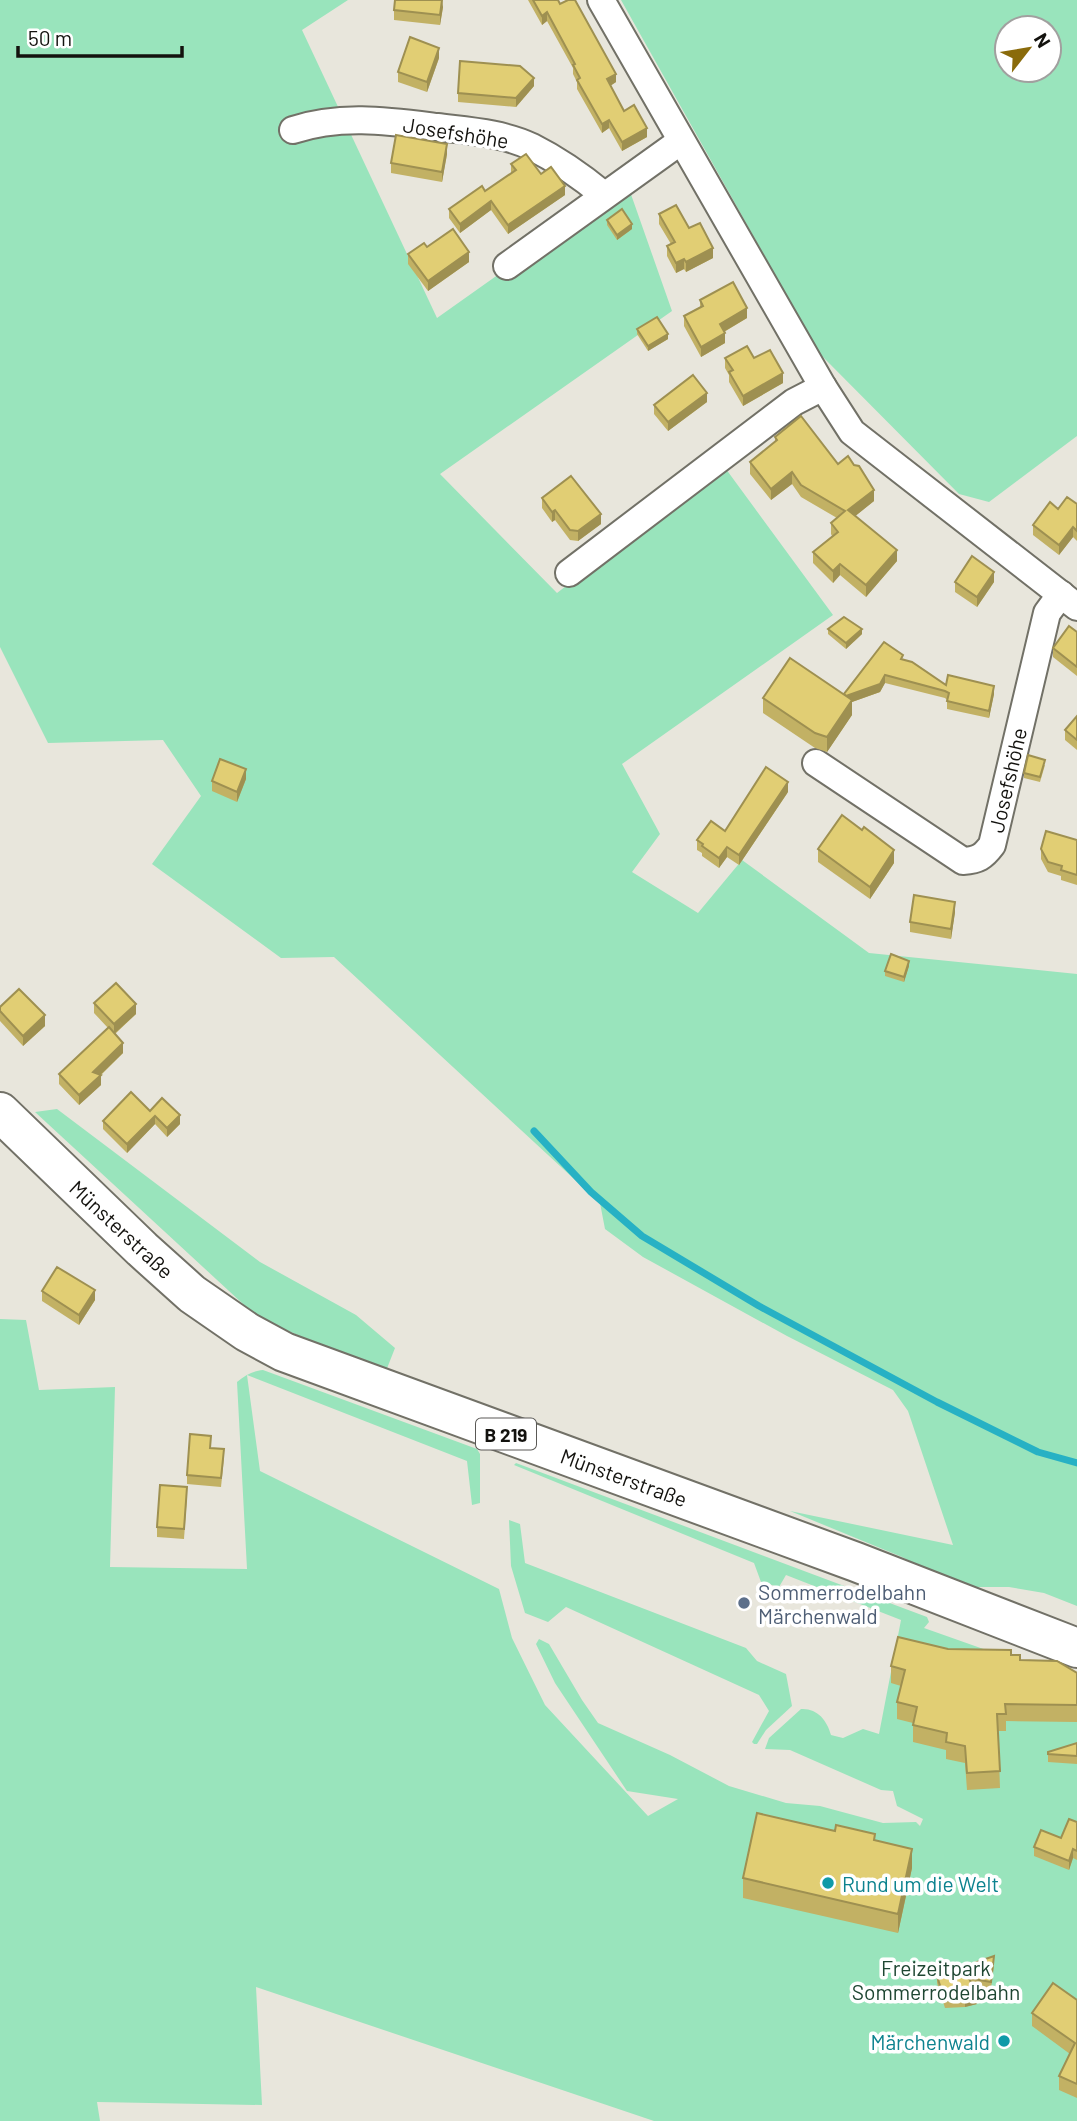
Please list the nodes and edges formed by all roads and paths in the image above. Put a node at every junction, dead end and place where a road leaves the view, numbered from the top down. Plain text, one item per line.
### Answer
1 (601, 0) edge
2 (293, 130) dead end
3 (681, 141) junction
4 (604, 195) junction
5 (508, 266) dead end
6 (823, 387) junction
7 (569, 573) dead end
8 (1069, 601) edge
9 (816, 763) dead end
10 (0, 1112) edge
11 (1077, 1648) edge

1 - 3 street, Josefshöhe
2 - 4 street, Josefshöhe
3 - 4 street
3 - 6 street, Josefshöhe
4 - 5 street
6 - 7 street
6 - 8 street, Josefshöhe
8 - 9 street, Josefshöhe
10 - 11 main road, Münsterstraße / B 219

